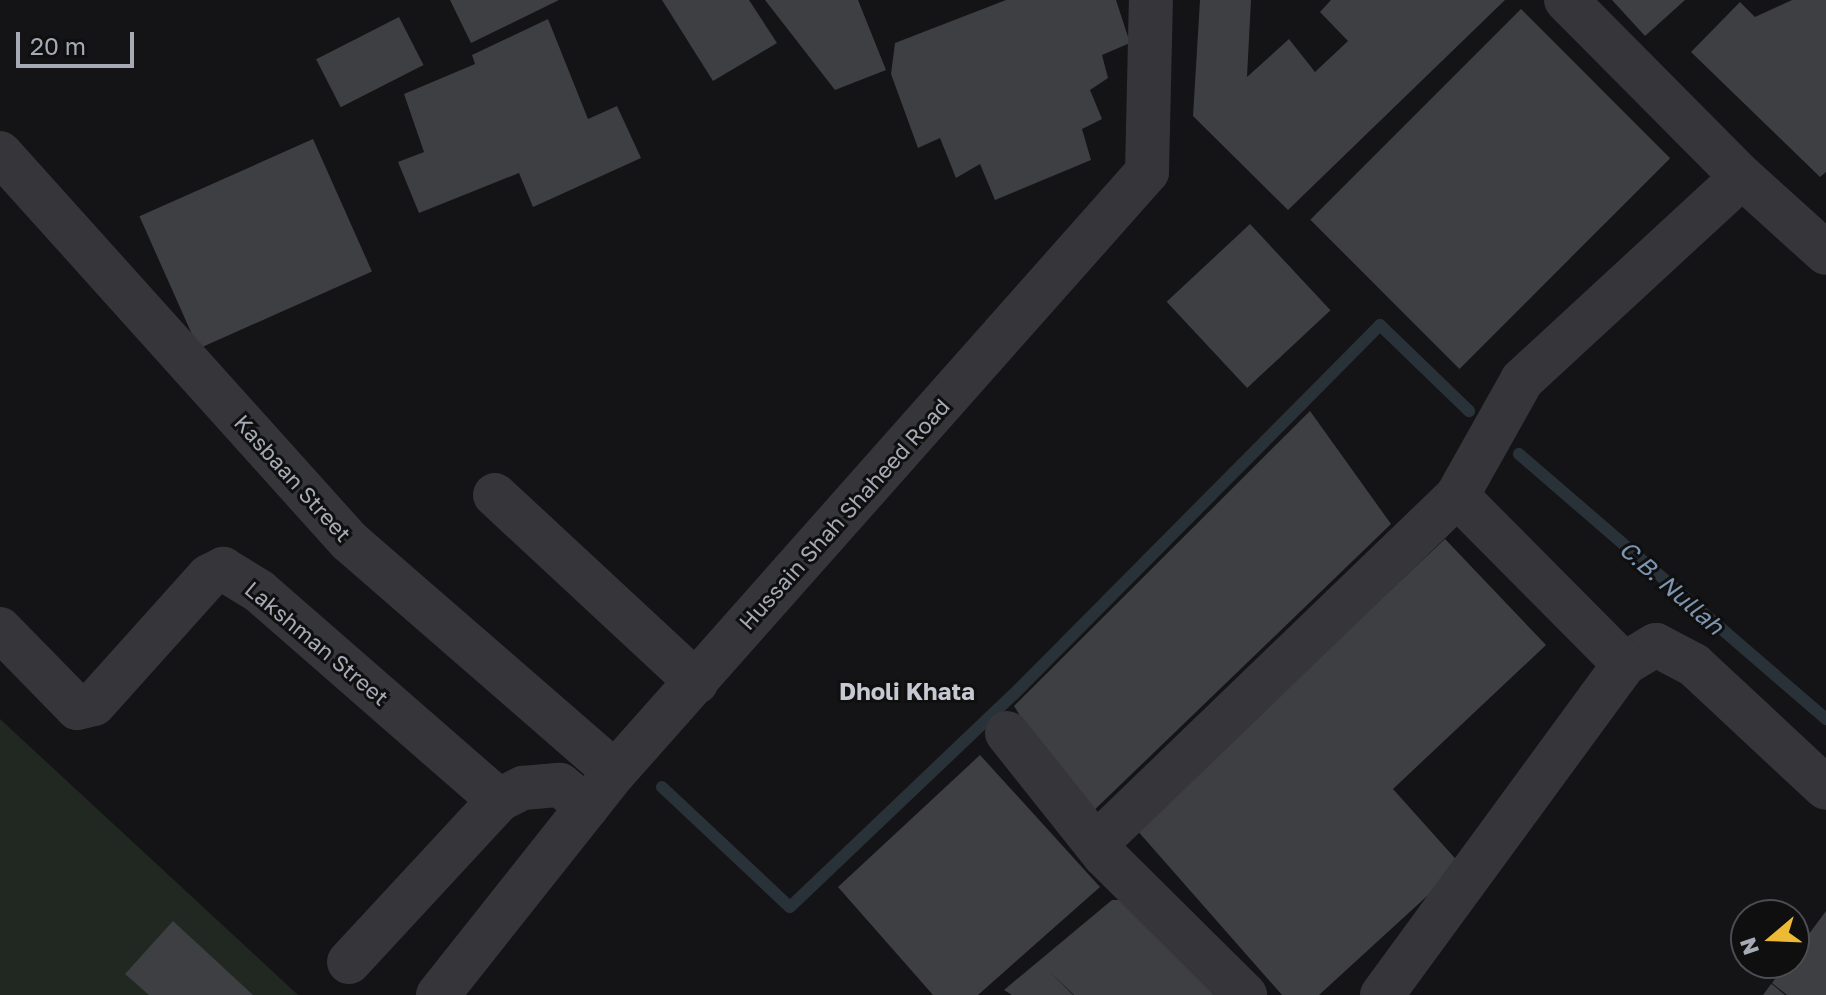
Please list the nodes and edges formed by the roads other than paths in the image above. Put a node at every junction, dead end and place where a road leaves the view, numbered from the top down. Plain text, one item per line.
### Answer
1 (1151, 0) edge
2 (1566, 0) edge
3 (0, 153) edge
4 (1742, 177) junction
5 (1826, 253) edge
6 (495, 495) dead end
7 (1457, 496) junction
8 (0, 629) edge
9 (1624, 664) junction
10 (696, 682) junction
11 (1007, 733) dead end
12 (615, 772) junction
13 (1826, 788) edge
14 (499, 800) junction
15 (587, 807) junction
16 (1096, 844) junction
17 (349, 962) dead end
18 (438, 995) edge
19 (1245, 995) edge
20 (1382, 995) edge

1 - 10 street, Hussain Shah Shaheed Road
2 - 4 street
3 - 12 street, Kasbaan Street
4 - 5 street
4 - 7 street
6 - 10 street
7 - 9 street
7 - 16 street
8 - 14 street, Lakshman Street
9 - 13 street
9 - 20 street
10 - 12 street, Hussain Shah Shaheed Road
11 - 16 street
12 - 15 street, Hussain Shah Shaheed Road
14 - 15 street
14 - 17 street
15 - 18 street, Hussain Shah Shaheed Road
16 - 19 street

